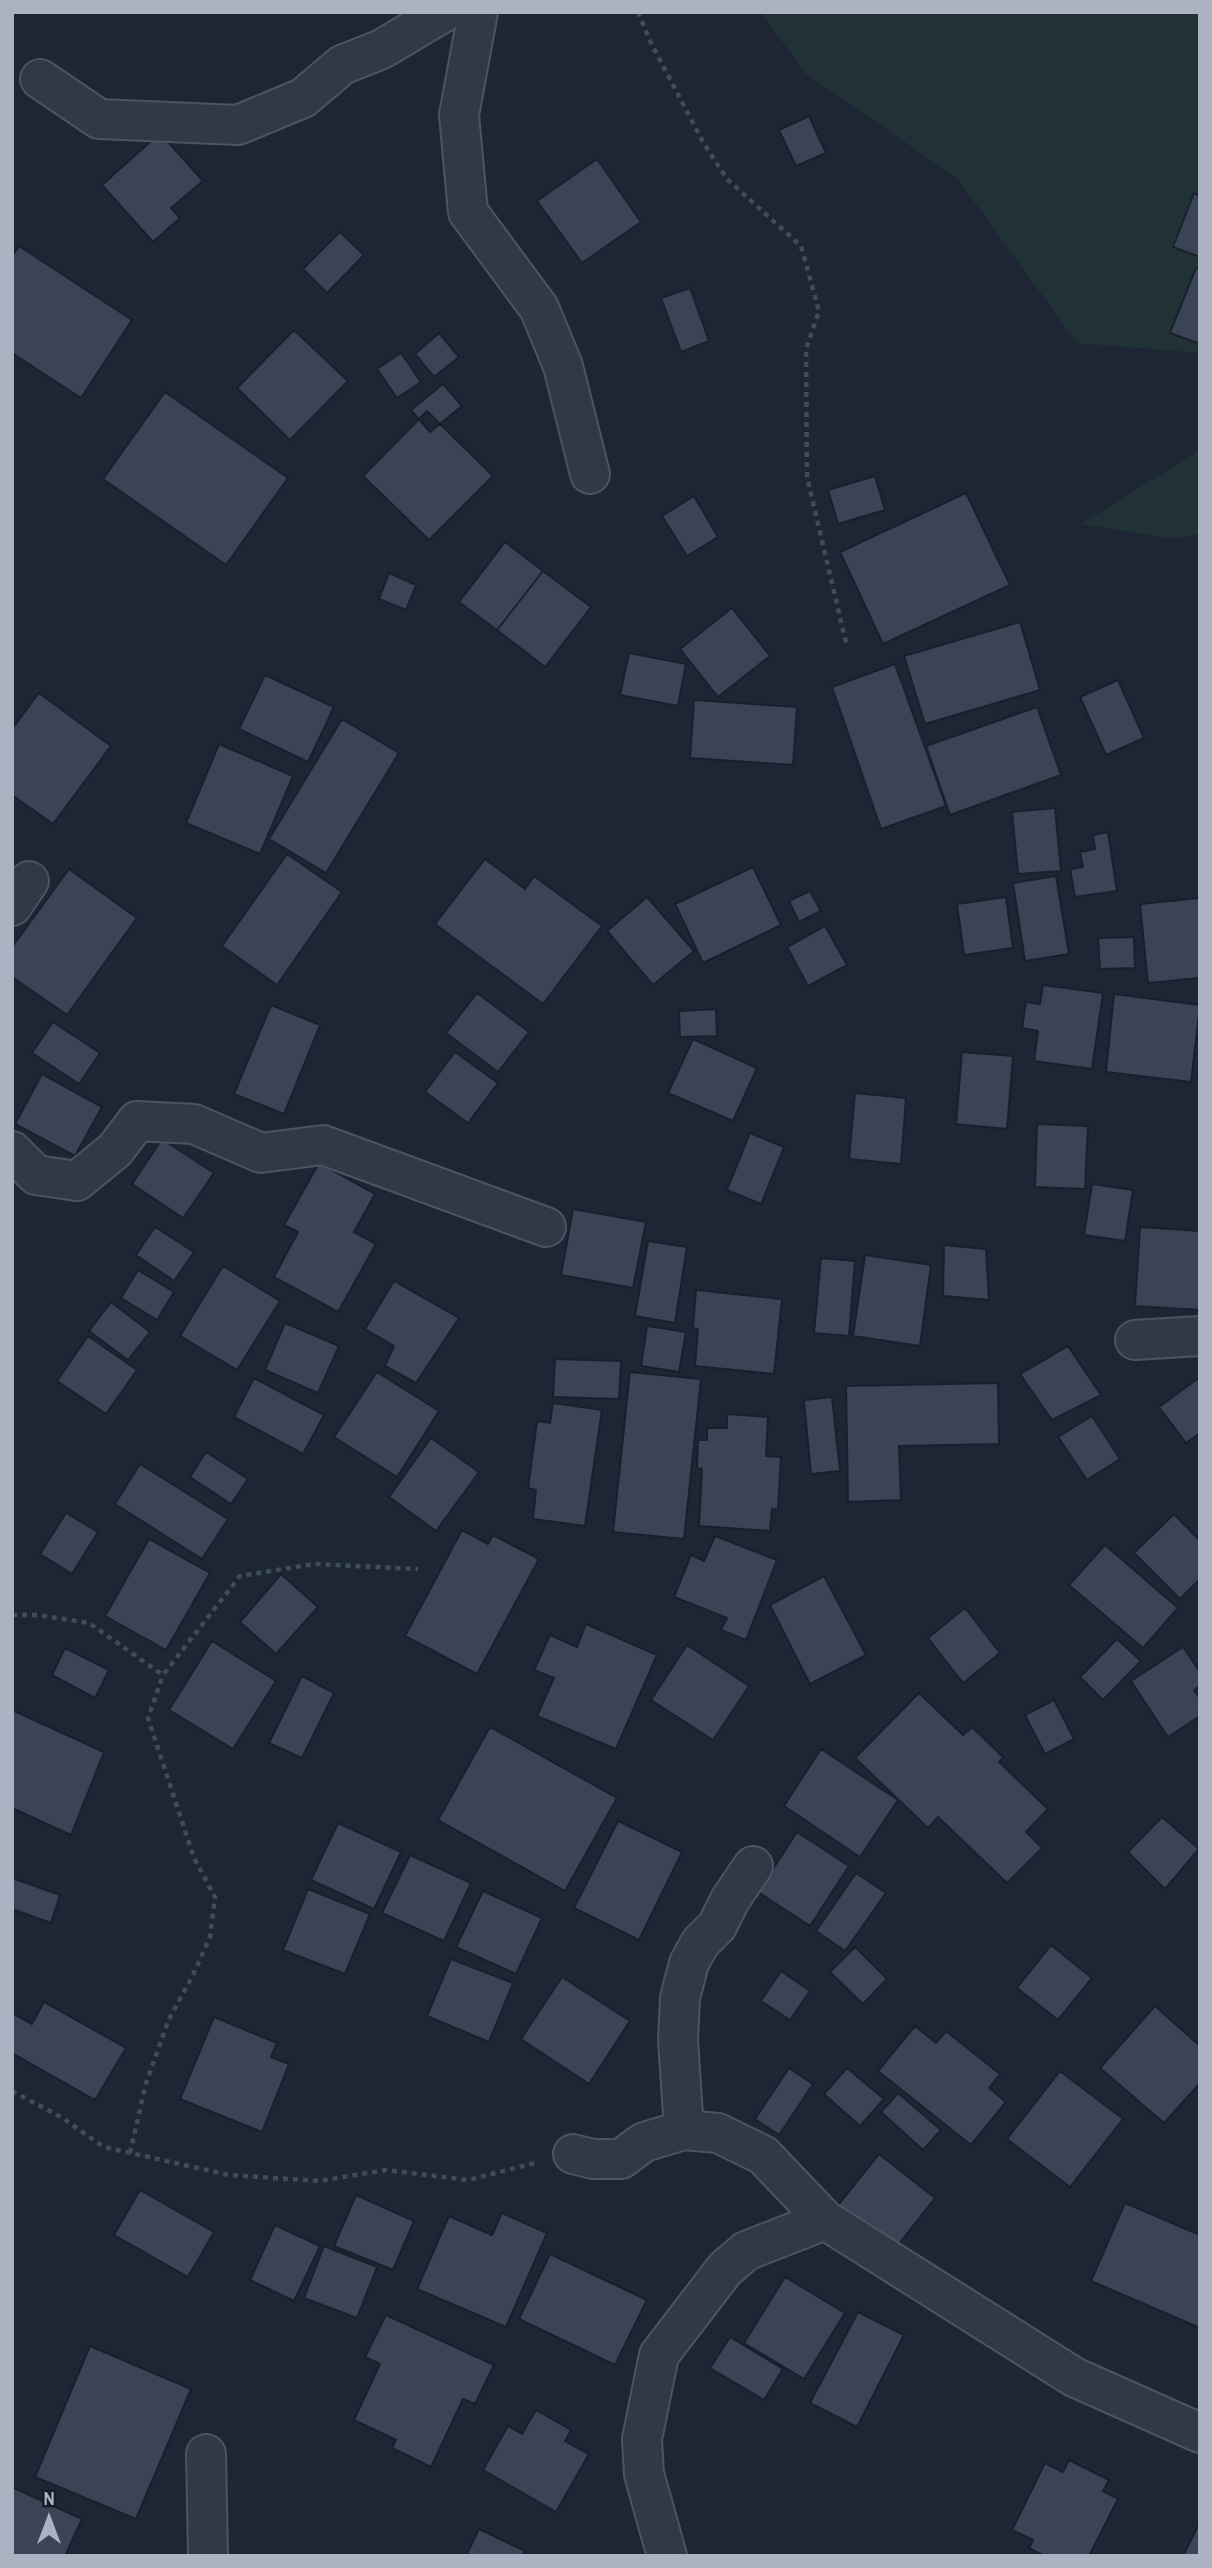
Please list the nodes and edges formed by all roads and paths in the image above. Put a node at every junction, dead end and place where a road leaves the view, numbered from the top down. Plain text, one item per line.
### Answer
1 (444, 12) edge
2 (478, 12) edge
3 (638, 12) edge
4 (40, 79) dead end
5 (590, 474) dead end
6 (847, 647) dead end
7 (12, 1151) edge
8 (546, 1227) dead end
9 (1200, 1336) edge
10 (1135, 1340) dead end
11 (418, 1569) dead end
12 (12, 1615) edge
13 (163, 1675) junction
14 (753, 1866) dead end
15 (12, 2091) edge
16 (684, 2130) junction
17 (130, 2153) junction
18 (573, 2154) joint
19 (825, 2220) junction
20 (1200, 2433) edge
21 (206, 2454) dead end
22 (208, 2556) edge
23 (667, 2556) edge

1 - 4 street
2 - 5 street
3 - 6 path
7 - 8 street
9 - 10 street
11 - 13 path
12 - 13 path
13 - 17 path
14 - 16 street
15 - 17 path
16 - 18 street
16 - 19 street
17 - 18 path
19 - 20 street
19 - 23 street
21 - 22 street

